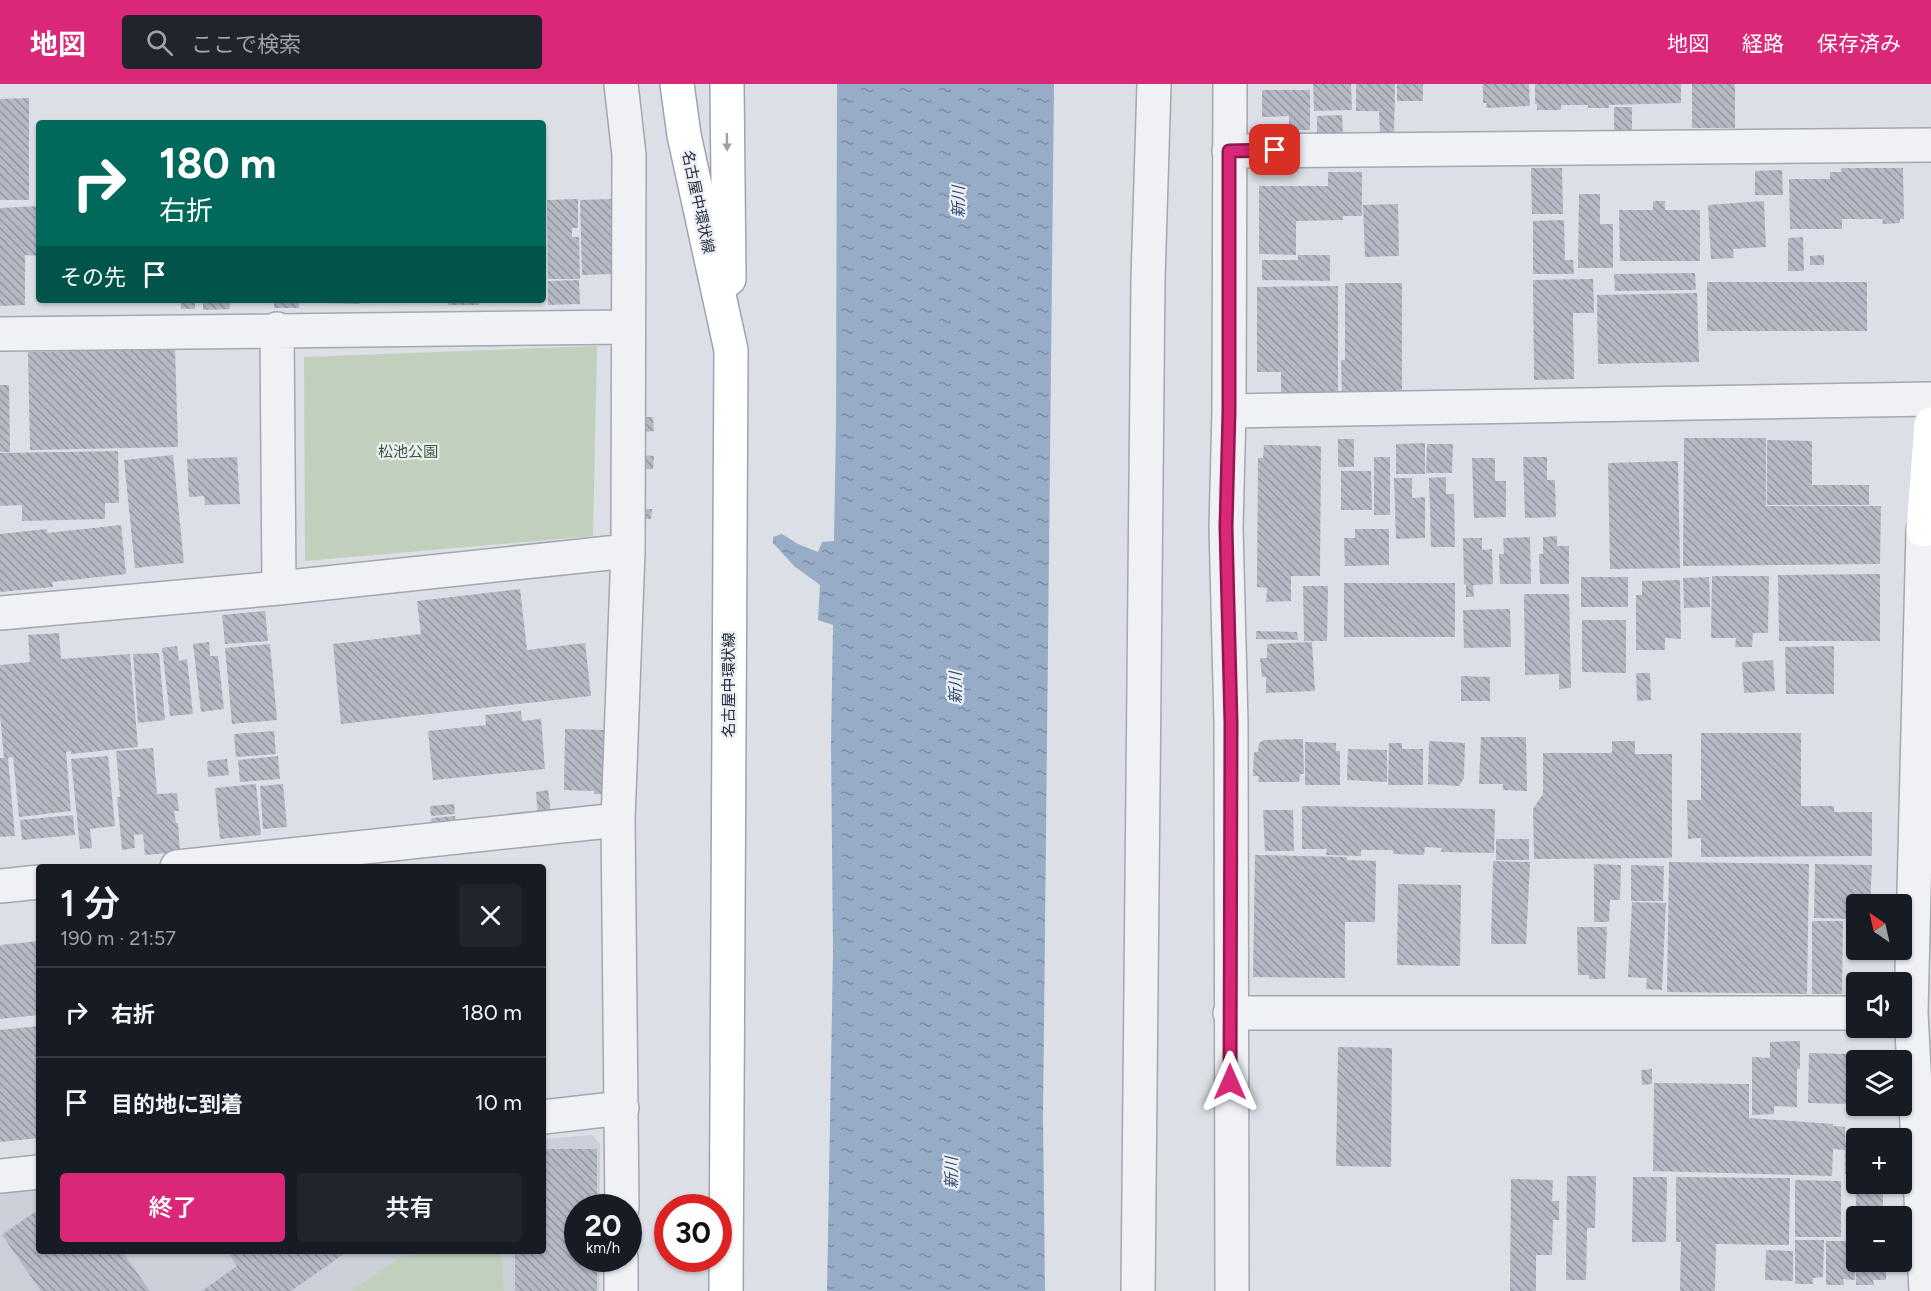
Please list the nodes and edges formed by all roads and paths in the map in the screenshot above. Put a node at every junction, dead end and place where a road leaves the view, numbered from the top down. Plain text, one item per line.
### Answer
1 (621, 84) edge
2 (677, 84) edge
3 (727, 84) edge
4 (1154, 84) edge
5 (1230, 84) edge
6 (1931, 145) edge
7 (1229, 151) junction
8 (628, 327) junction
9 (278, 329) junction
10 (0, 333) edge
11 (730, 350) junction
12 (1931, 399) edge
13 (1229, 411) junction
14 (1931, 424) edge
15 (1923, 530) joint
16 (628, 551) junction
17 (279, 588) junction
18 (0, 612) edge
19 (618, 820) junction
20 (205, 864) edge
21 (36, 882) edge
22 (0, 886) edge
23 (1230, 1012) junction
24 (1846, 1013) edge
25 (1915, 1013) edge
26 (622, 1108) junction
27 (546, 1117) edge
28 (36, 1172) edge
29 (0, 1176) edge
30 (622, 1194) edge
31 (621, 1272) edge
32 (621, 1291) edge
33 (726, 1291) edge
34 (1138, 1291) edge
35 (1232, 1291) edge
36 (1926, 1291) edge

1 - 8 street
2 - 11 main road, 名古屋中環状線
3 -> 11 main road
4 - 34 street
5 - 7 street
6 - 7 street
7 - 13 street
8 - 9 street
8 - 16 street
9 - 10 street
9 - 17 street
11 - 33 main road, 名古屋中環状線
12 - 13 street
13 - 23 street
14 - 15 main road
15 - 25 street
16 - 17 street
16 - 19 street
17 - 18 street
19 - 20 street
19 - 26 street
21 - 22 street
23 - 24 street
23 - 35 street
25 - 36 street
26 - 27 street
26 - 30 street
28 - 29 street
31 - 32 street

